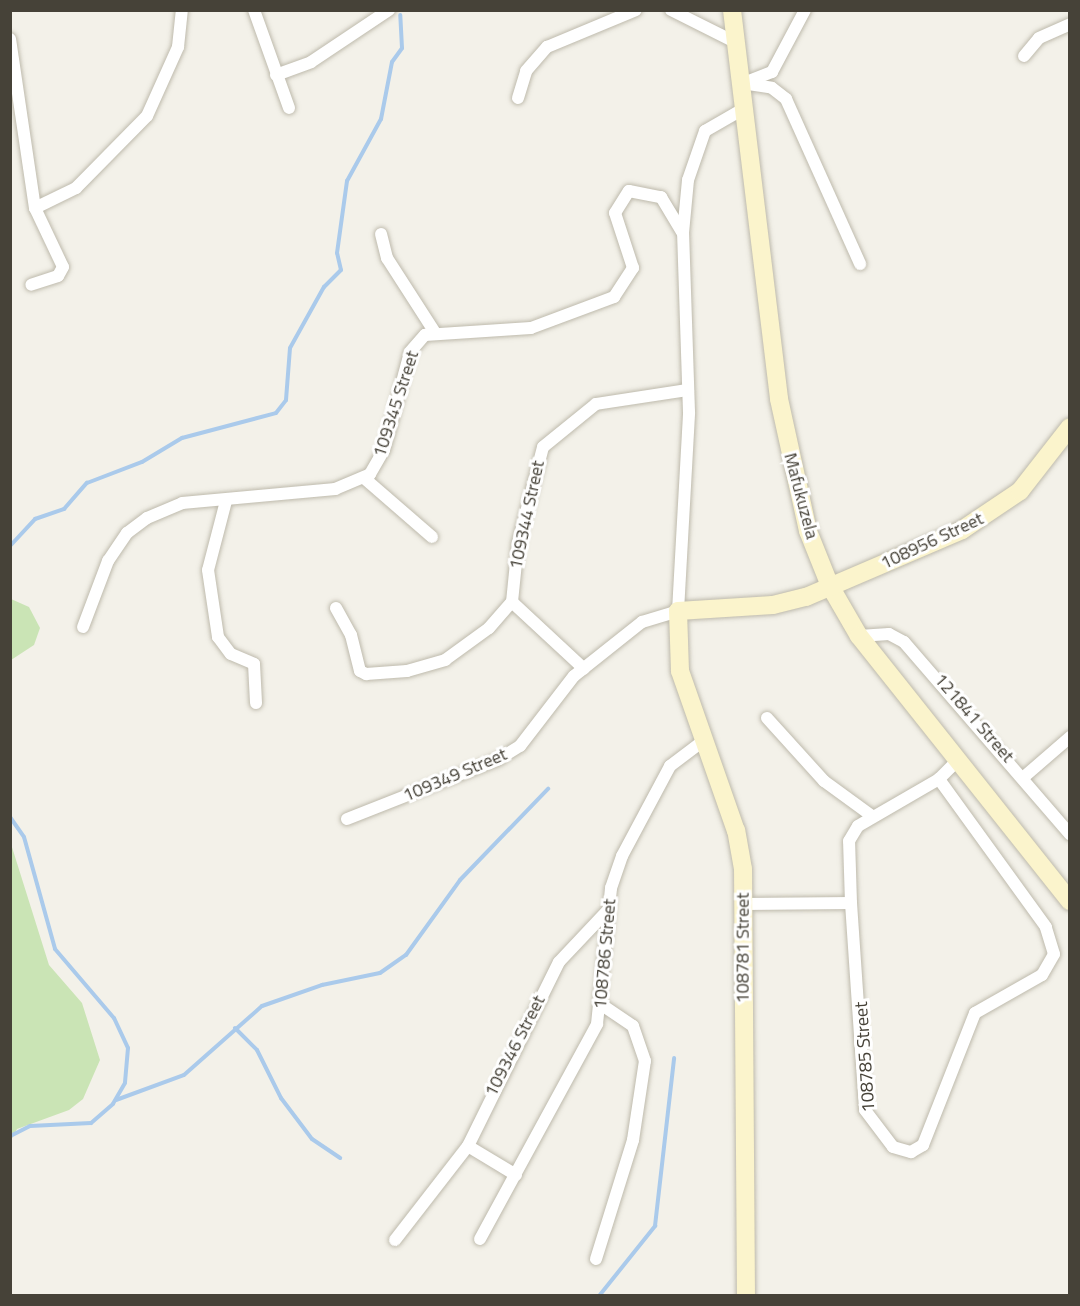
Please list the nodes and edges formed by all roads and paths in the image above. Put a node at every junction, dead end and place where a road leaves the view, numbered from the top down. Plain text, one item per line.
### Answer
1 (182, 10) edge
2 (254, 10) edge
3 (389, 10) edge
4 (636, 10) edge
5 (671, 10) edge
6 (732, 10) edge
7 (805, 10) edge
8 (1070, 24) edge
9 (10, 39) edge
10 (737, 43) junction
11 (1024, 56) dead end
12 (276, 75) junction
13 (742, 83) junction
14 (518, 98) dead end
15 (290, 108) dead end
16 (745, 108) junction
17 (35, 208) junction
18 (683, 233) junction
19 (381, 234) dead end
20 (860, 264) dead end
21 (31, 285) dead end
22 (434, 331) junction
23 (688, 390) junction
24 (1070, 427) edge
25 (364, 478) junction
26 (226, 501) junction
27 (432, 537) dead end
28 (830, 586) junction
29 (512, 602) junction
30 (336, 608) dead end
31 (678, 611) junction
32 (83, 627) dead end
33 (859, 636) junction
34 (584, 669) junction
35 (256, 703) dead end
36 (768, 718) dead end
37 (1070, 737) edge
38 (703, 741) junction
39 (957, 761) junction
40 (1025, 776) junction
41 (939, 779) junction
42 (872, 816) junction
43 (347, 819) dead end
44 (1070, 834) edge
45 (1070, 901) edge
46 (850, 903) junction
47 (744, 904) junction
48 (608, 910) junction
49 (602, 1005) junction
50 (468, 1146) junction
51 (516, 1175) junction
52 (480, 1239) dead end
53 (395, 1240) dead end
54 (596, 1259) dead end
55 (746, 1296) edge

1 - 17 street
2 - 12 street
3 - 12 street
4 - 14 street
5 - 10 street
6 - 10 street, Mafukuzela
7 - 13 street
8 - 11 street
9 - 17 street
10 - 13 street, Mafukuzela
12 - 15 street
13 - 16 street, Mafukuzela
13 - 20 street
16 - 18 street, 109345 Street
16 - 28 street, Mafukuzela
17 - 21 street
18 - 22 street, 109345 Street
18 - 23 street, 109345 Street
19 - 22 street
22 - 25 street, 109345 Street
23 - 29 street, 109344 Street
23 - 31 street, 109345 Street
24 - 28 street, 108956 Street
25 - 26 street, 109345 Street
25 - 27 street
26 - 32 street, 109345 Street
26 - 35 street
28 - 31 street, 109349 Street
28 - 33 street, Mafukuzela
29 - 30 street
29 - 34 street
31 - 34 street, 109349 Street
31 - 38 street, 108781 Street
33 - 39 street, Mafukuzela
33 - 40 street, 121841 Street
34 - 43 street, 109349 Street
36 - 42 street
37 - 40 street
38 - 47 street, 108781 Street
38 - 48 street, 108786 Street
39 - 41 street, 108785 Street
39 - 45 street, Mafukuzela
40 - 44 street, 121841 Street
41 - 42 street, 108785 Street
41 - 46 street, 108785 Street
42 - 46 street, 108785 Street
46 - 47 street
47 - 55 street, 108781 Street
48 - 49 street, 108786 Street
48 - 50 street, 109346 Street
49 - 51 street, 108786 Street
49 - 54 street
50 - 51 street
50 - 53 street, 109346 Street
51 - 52 street, 108786 Street

